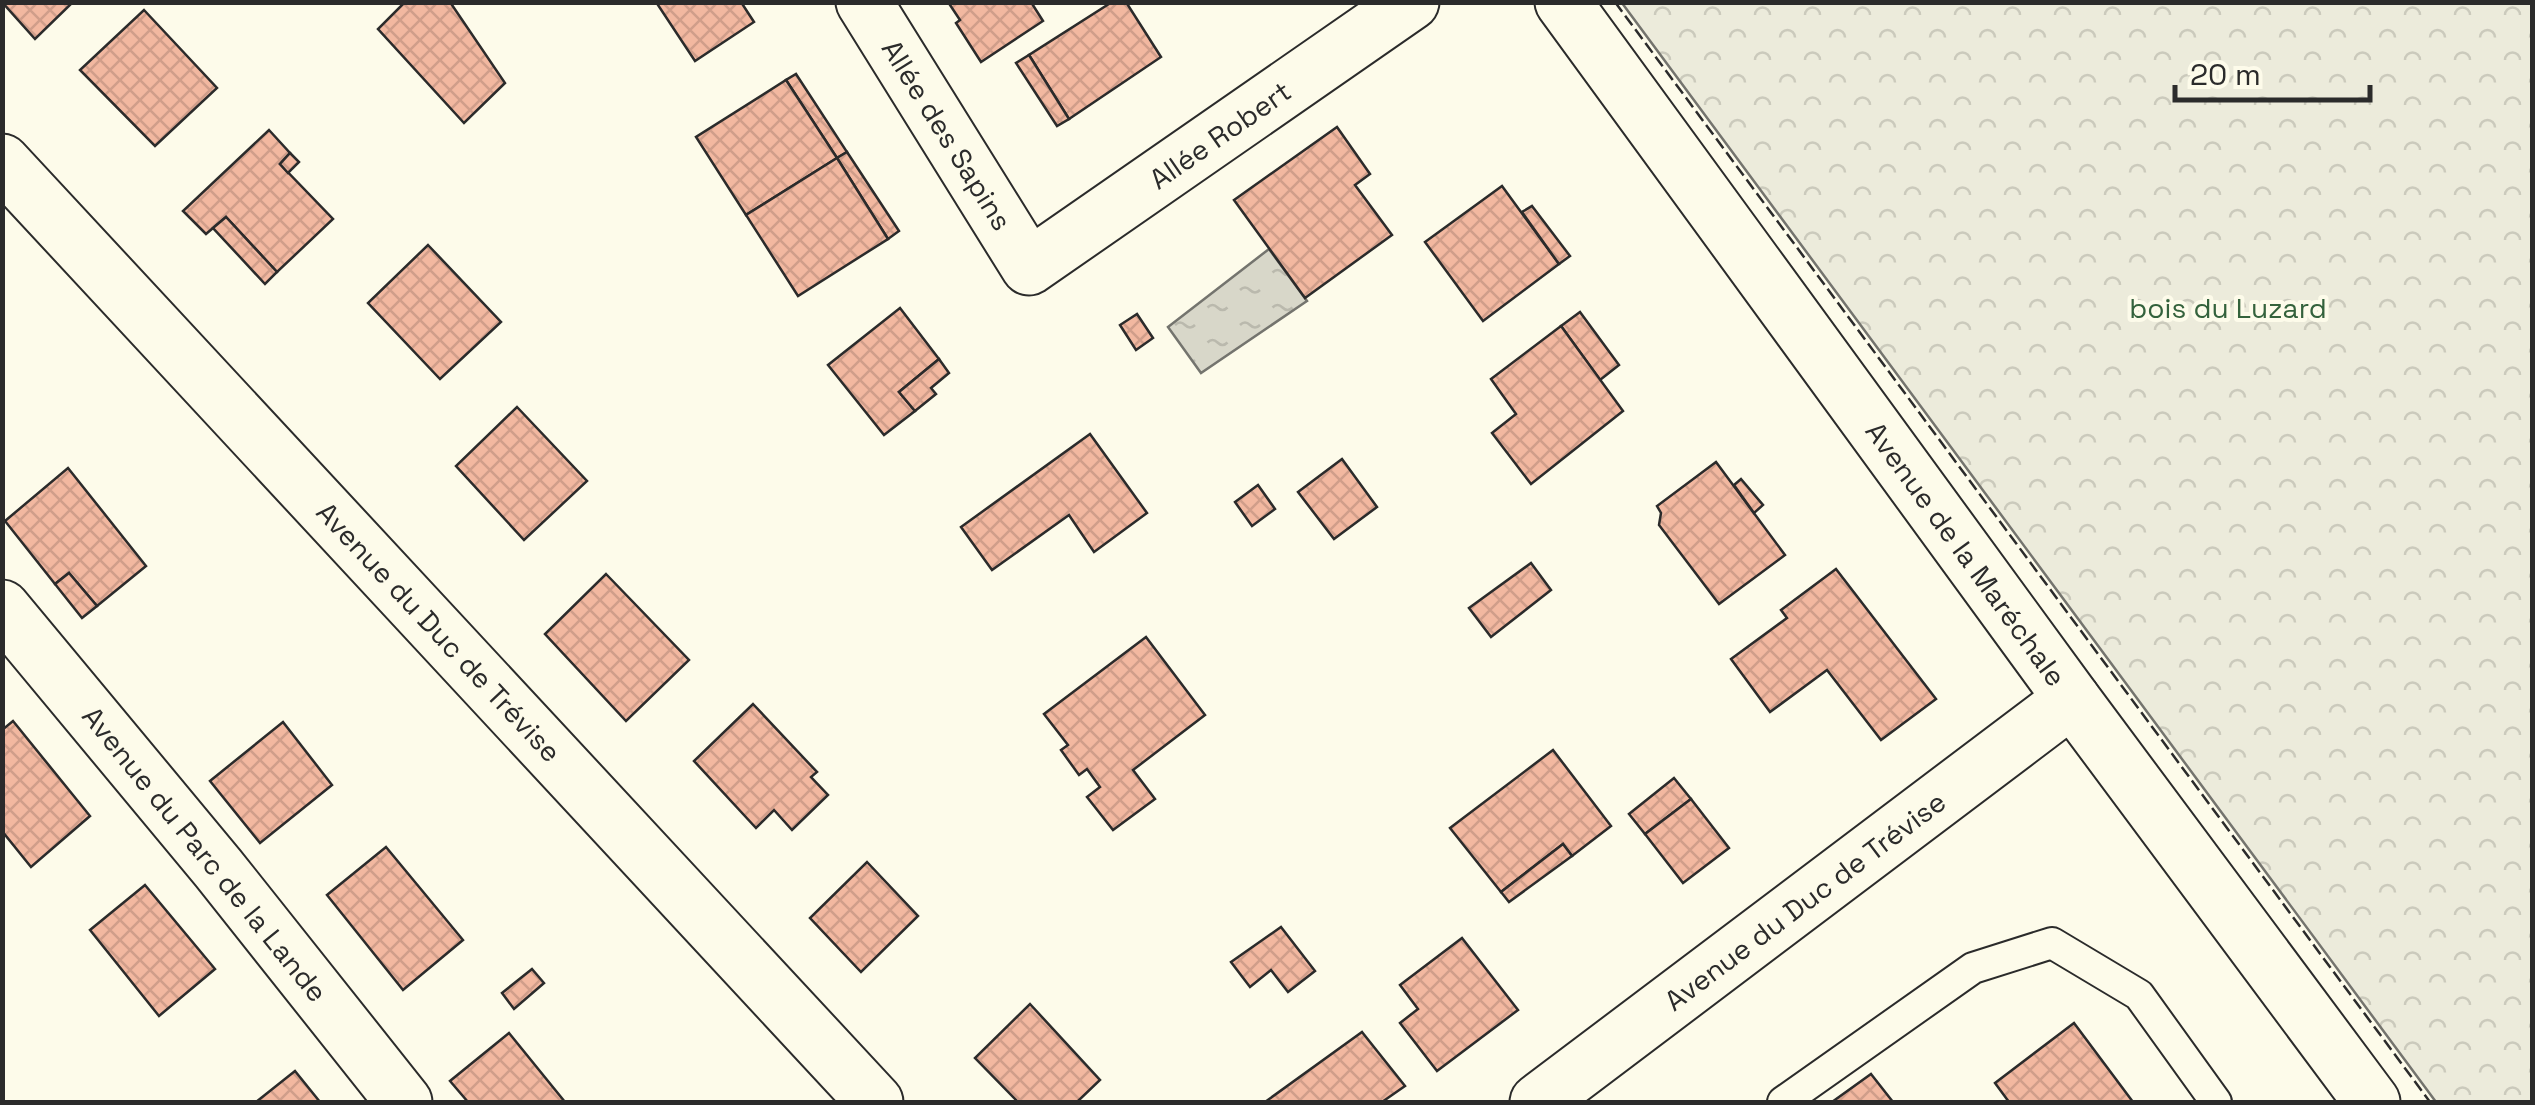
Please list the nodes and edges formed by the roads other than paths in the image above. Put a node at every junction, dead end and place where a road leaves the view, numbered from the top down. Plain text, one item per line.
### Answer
1 (864, 2) edge
2 (1411, 2) edge
3 (1563, 2) edge
4 (2, 162) edge
5 (1029, 268) joint
6 (2, 608) edge
7 (2072, 699) junction
8 (404, 1102) edge
9 (874, 1102) edge
10 (1538, 1102) edge
11 (1783, 1102) edge
12 (2216, 1102) edge
13 (2372, 1102) edge

1 - 5 street, Allée des Sapins
2 - 5 street, Allée Robert
3 - 7 street, Avenue de la Maréchale
4 - 9 street, Avenue du Duc de Trévise
6 - 8 street, Avenue du Parc de la Lande
7 - 10 street, Avenue du Duc de Trévise
7 - 13 street, Avenue de la Maréchale
11 - 12 lane

